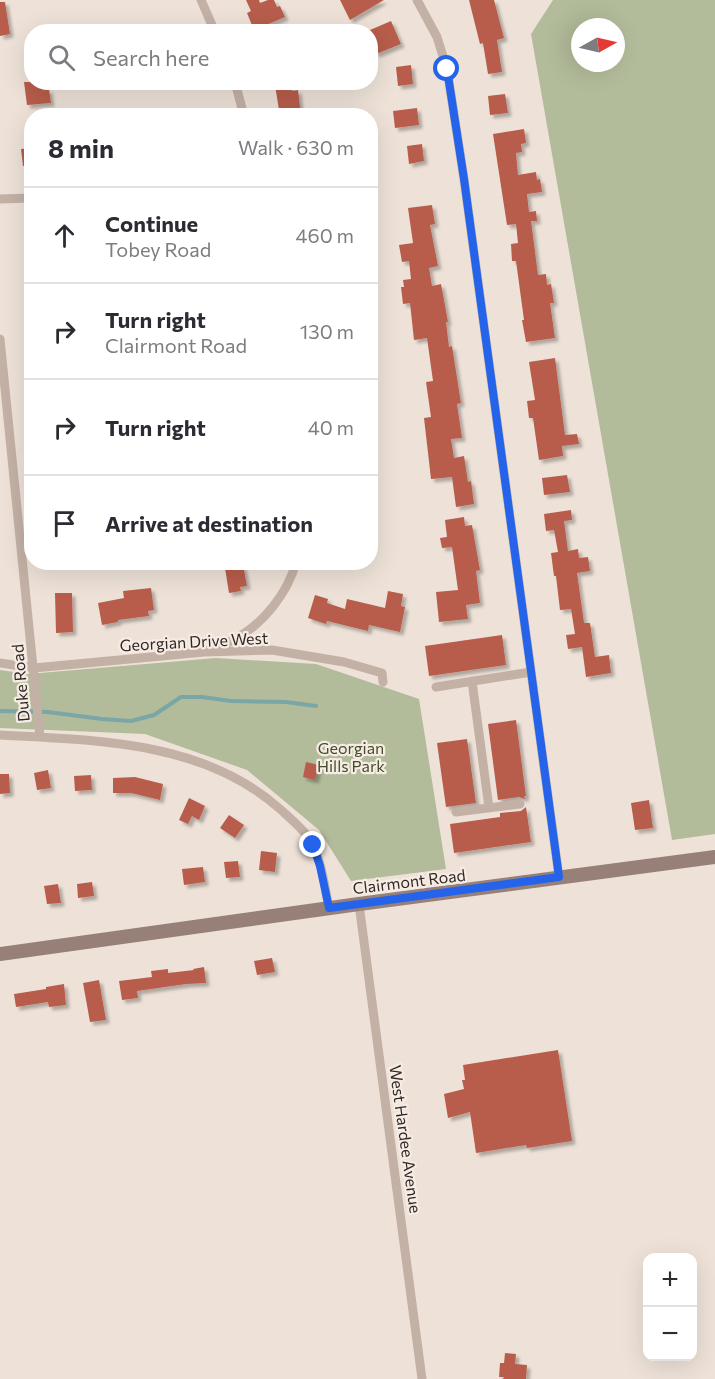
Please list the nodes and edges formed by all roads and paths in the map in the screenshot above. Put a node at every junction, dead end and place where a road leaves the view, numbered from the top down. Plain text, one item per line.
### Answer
1 (201, 0) edge
2 (417, 0) edge
3 (212, 24) edge
4 (237, 90) edge
5 (242, 108) edge
6 (24, 198) edge
7 (0, 199) edge
8 (0, 339) edge
9 (294, 570) edge
10 (204, 652) junction
11 (0, 663) edge
12 (34, 668) junction
13 (531, 672) junction
14 (472, 681) junction
15 (383, 682) dead end
16 (436, 687) dead end
17 (0, 735) edge
18 (40, 737) junction
19 (520, 804) dead end
20 (489, 808) junction
21 (456, 812) dead end
22 (715, 857) edge
23 (559, 877) junction
24 (359, 904) junction
25 (329, 908) junction
26 (0, 954) edge
27 (423, 1379) edge

1 - 3 street
2 - 13 street
4 - 5 street
6 - 7 street
8 - 12 street, Duke Road
9 - 10 street
10 - 12 street, Georgian Drive West
10 - 15 street, Georgian Drive West
11 - 12 street, Georgian Drive West
12 - 18 street, Duke Road
13 - 14 street
13 - 23 street
14 - 16 street
14 - 20 street
17 - 18 street
18 - 25 street
19 - 20 street
20 - 21 street
22 - 23 main road, Clairmont Road
23 - 24 main road, Clairmont Road
24 - 25 main road, Clairmont Road
24 - 27 street, West Hardee Avenue
25 - 26 main road, Clairmont Road

